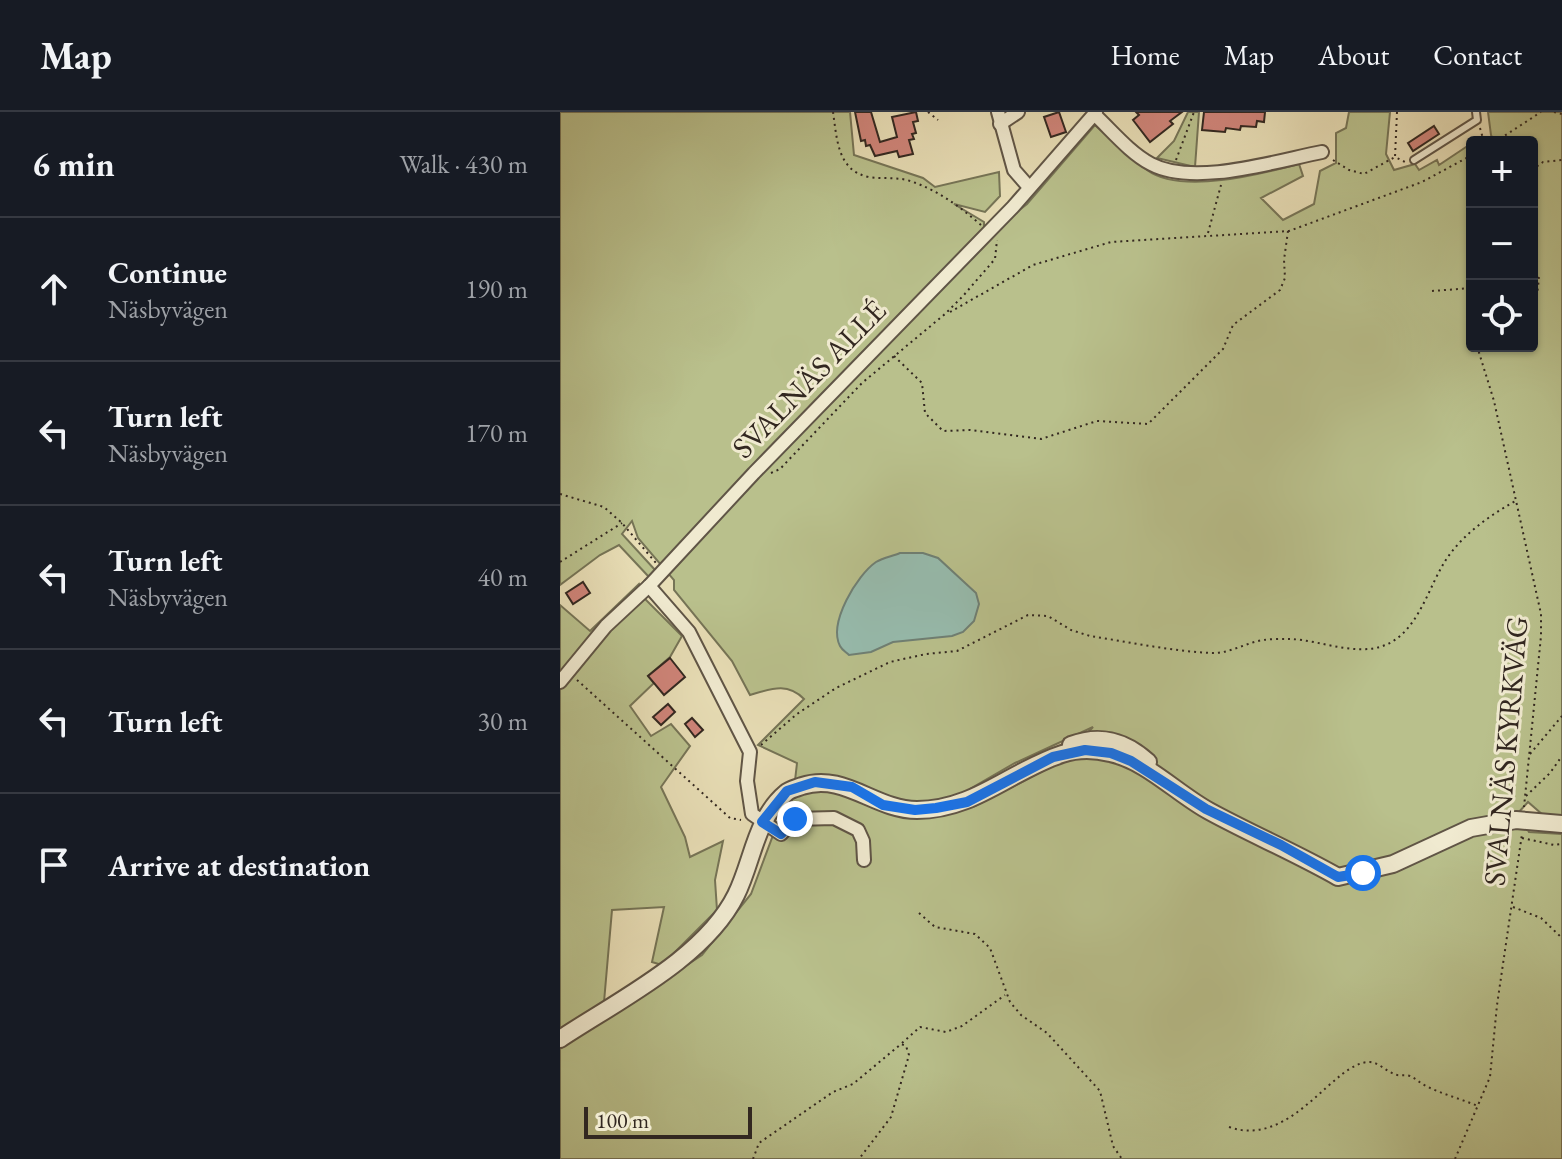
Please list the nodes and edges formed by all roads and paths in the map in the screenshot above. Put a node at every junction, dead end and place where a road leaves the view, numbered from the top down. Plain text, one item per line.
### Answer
1 (833, 112) edge
2 (928, 112) edge
3 (1018, 112) edge
4 (1194, 112) edge
5 (1397, 112) edge
6 (1541, 112) edge
7 (1554, 112) edge
8 (1096, 114) edge
9 (1562, 114) edge
10 (1477, 116) edge
11 (999, 118) edge
12 (938, 120) dead end
13 (1482, 136) edge
14 (1504, 136) edge
15 (1322, 152) joint
16 (1395, 157) junction
17 (1466, 158) edge
18 (1414, 160) joint
19 (1562, 160) edge
20 (1538, 166) edge
21 (1224, 171) junction
22 (1172, 172) junction
23 (1028, 186) junction
24 (988, 230) junction
25 (1289, 231) junction
26 (1207, 234) junction
27 (1466, 288) edge
28 (1432, 291) dead end
29 (945, 314) junction
30 (1479, 352) edge
31 (893, 355) junction
32 (754, 473) junction
33 (560, 494) edge
34 (1517, 500) junction
35 (622, 523) junction
36 (560, 562) edge
37 (662, 570) junction
38 (649, 586) junction
39 (564, 677) edge
40 (1562, 716) edge
41 (750, 752) junction
42 (1529, 755) junction
43 (1562, 756) edge
44 (1524, 798) junction
45 (762, 822) junction
46 (1562, 824) edge
47 (1522, 829) junction
48 (1562, 844) edge
49 (864, 860) dead end
50 (1512, 907) junction
51 (919, 913) dead end
52 (1562, 938) edge
53 (1006, 994) junction
54 (560, 1039) edge
55 (901, 1044) junction
56 (1479, 1107) junction
57 (1229, 1127) dead end
58 (753, 1159) edge
59 (859, 1159) edge
60 (1122, 1159) edge
61 (1455, 1159) edge

1 - 24 path
2 - 12 path
3 - 11 street
4 - 22 path
5 - 16 path
6 - 14 path
7 - 9 path
8 - 22 street
8 - 23 street, SVALNÄS ALLÉ
10 - 13 path
10 - 18 lane
11 - 23 street
15 - 16 path
15 - 21 street
16 - 18 path
17 - 25 path
19 - 20 path
21 - 22 street
21 - 26 path
23 - 24 street, SVALNÄS ALLÉ
24 - 29 path
24 - 32 street, SVALNÄS ALLÉ
25 - 26 path
25 - 31 path
26 - 29 path
27 - 28 path
29 - 31 path
30 - 34 path, SVALNÄS KYRKVÄG
31 - 32 path
32 - 37 street, SVALNÄS ALLÉ
33 - 35 path
34 - 41 path
34 - 42 path, SVALNÄS KYRKVÄG
35 - 36 path
35 - 37 path
37 - 38 street, SVALNÄS ALLÉ
38 - 39 street, SVALNÄS ALLÉ
38 - 41 street
39 - 45 path
40 - 42 path
41 - 45 street
42 - 44 path, SVALNÄS KYRKVÄG
43 - 44 path
44 - 47 path, SVALNÄS KYRKVÄG
45 - 47 street
45 - 49 street
45 - 54 street
46 - 47 street
47 - 48 path
47 - 50 path, SVALNÄS KYRKVÄG
50 - 52 path
50 - 56 path, SVALNÄS KYRKVÄG
51 - 53 path
53 - 55 path
53 - 60 path
55 - 58 path
55 - 59 path
56 - 57 path
56 - 61 path, SVALNÄS KYRKVÄG

